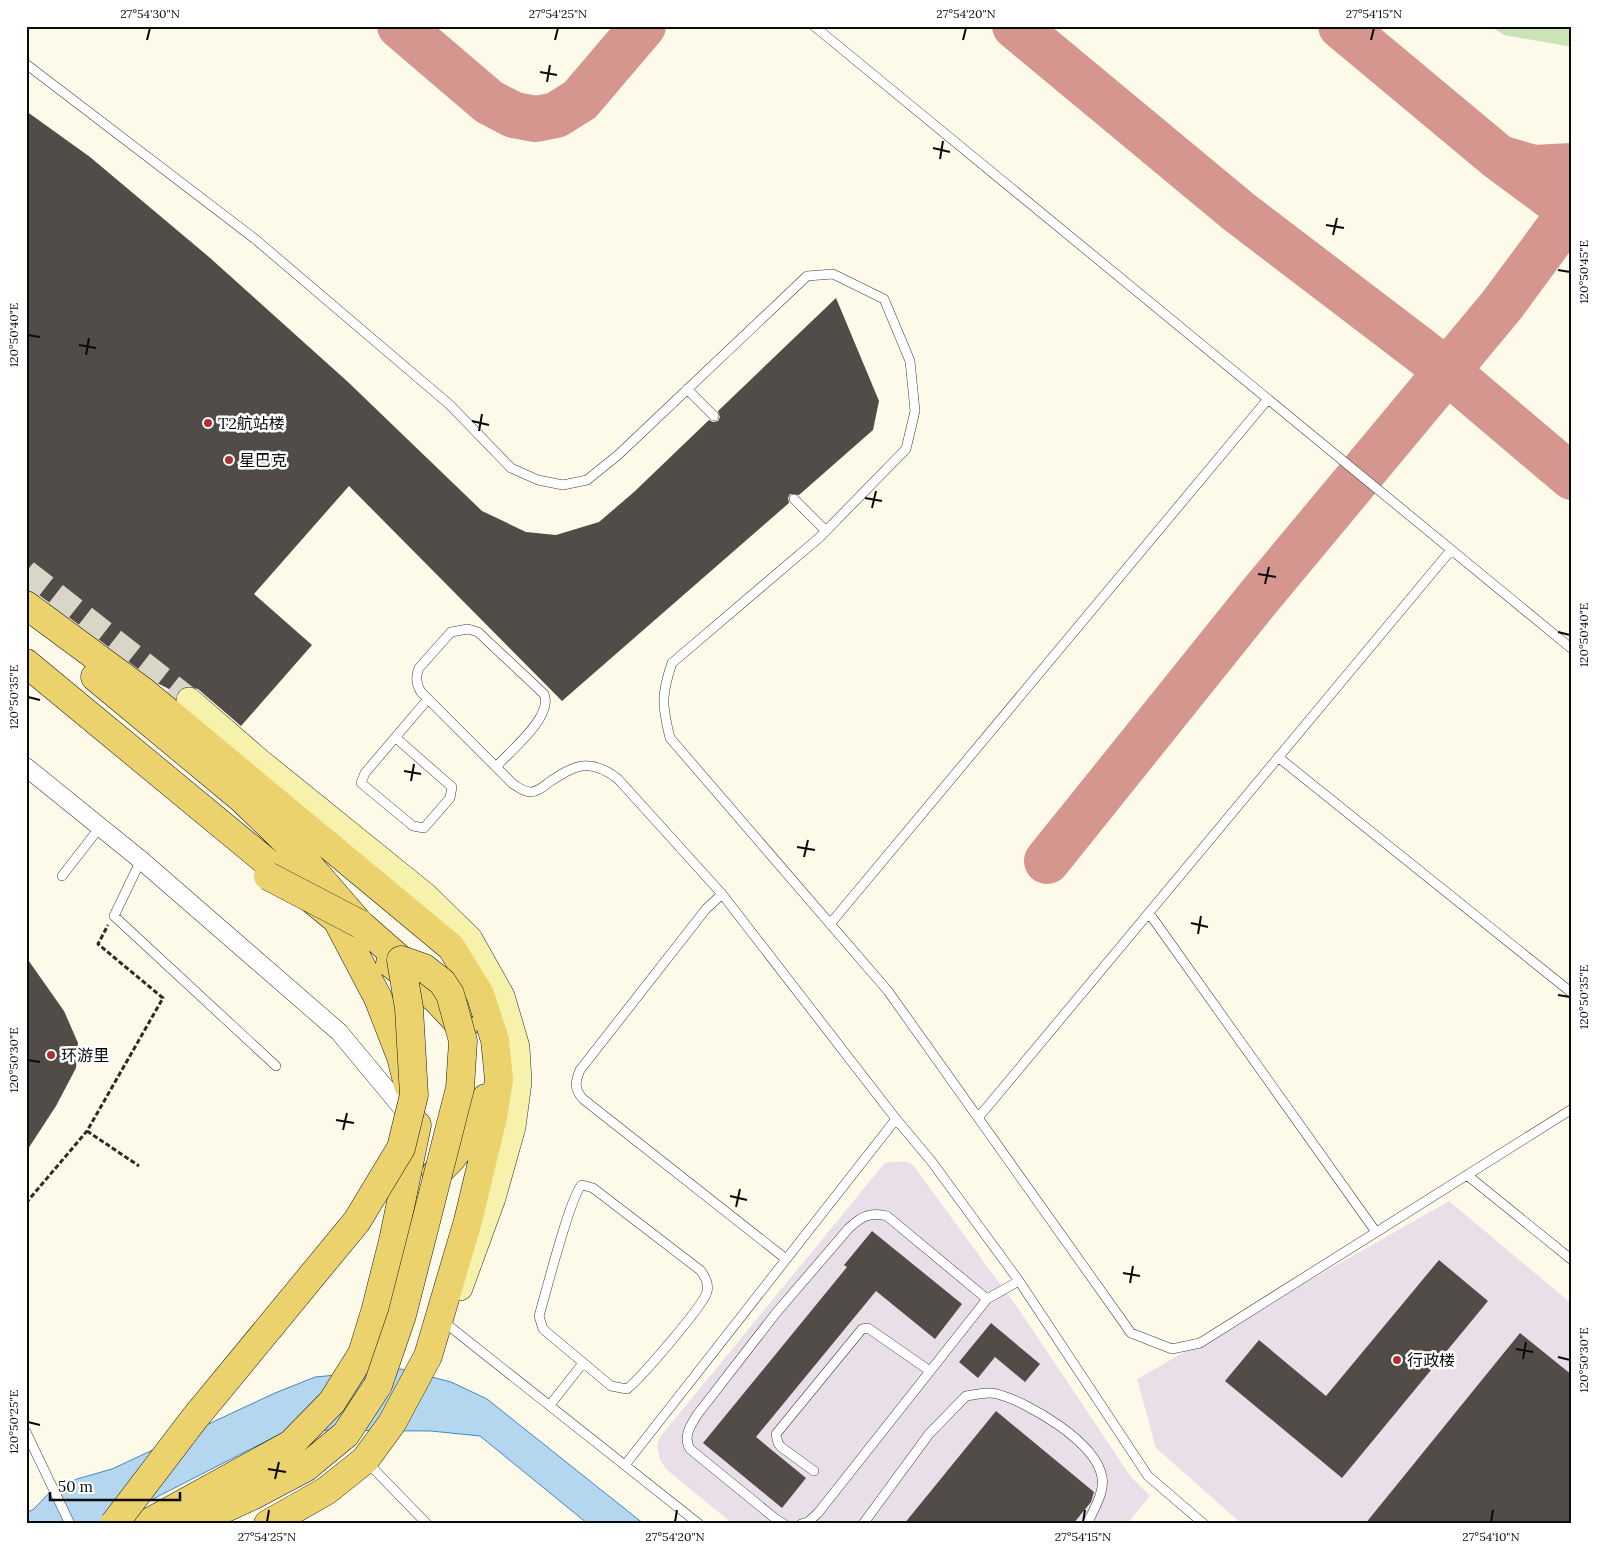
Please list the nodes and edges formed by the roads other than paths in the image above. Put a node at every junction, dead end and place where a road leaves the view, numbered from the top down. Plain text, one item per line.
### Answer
1 (814, 26) edge
2 (26, 64) edge
3 (688, 389) junction
4 (1268, 399) junction
5 (714, 416) dead end
6 (794, 499) dead end
7 (826, 531) junction
8 (1451, 550) junction
9 (26, 605) edge
10 (26, 621) edge
11 (1572, 649) edge
12 (26, 663) edge
13 (26, 685) edge
14 (428, 699) junction
15 (189, 700) tunnel mouth
16 (396, 738) junction
17 (1278, 757) junction
18 (496, 766) junction
19 (26, 767) edge
20 (100, 827) junction
21 (141, 860) junction
22 (62, 876) dead end
23 (722, 894) junction
24 (1149, 913) junction
25 (348, 922) junction
26 (830, 924) junction
27 (402, 960) junction
28 (1572, 993) edge
29 (276, 1066) dead end
30 (498, 1070) junction
31 (1572, 1109) edge
32 (978, 1118) junction
33 (896, 1119) junction
34 (417, 1125) junction
35 (1467, 1175) junction
36 (402, 1197) junction
37 (1376, 1232) junction
38 (786, 1259) junction
39 (1572, 1260) edge
40 (1018, 1281) junction
41 (987, 1299) junction
42 (444, 1322) junction
43 (428, 1356) junction
44 (583, 1363) junction
45 (930, 1371) junction
46 (550, 1405) junction
47 (26, 1432) edge
48 (365, 1460) junction
49 (625, 1465) junction
50 (814, 1471) dead end
51 (70, 1524) edge
52 (114, 1524) edge
53 (146, 1524) edge
54 (191, 1524) edge
55 (268, 1524) edge
56 (427, 1524) edge
57 (699, 1524) edge
58 (784, 1524) edge
59 (801, 1524) edge
60 (863, 1524) edge
61 (1086, 1524) edge
62 (1204, 1524) edge

1 - 4 lane
2 - 3 lane
3 - 5 lane
3 - 7 lane
4 - 8 lane
4 - 26 lane
6 - 7 lane
7 - 26 lane
8 - 11 lane
8 - 17 lane
9 - 30 main road
10 - 25 main road
12 - 25 main road
13 - 25 main road, bridge
14 - 16 lane
14 - 18 lane
14 - 18 lane
15 - 42 main road
16 - 16 lane
17 - 24 lane
17 - 28 lane
18 - 23 lane
19 - 20 street
20 - 21 street
20 - 22 lane
21 - 29 lane
21 - 34 street
23 - 33 lane
23 - 38 lane
24 - 32 lane
24 - 37 lane
25 - 27 main road
25 - 30 main road
25 - 34 main road
26 - 32 lane
27 - 52 main road, bridge
27 - 54 main road, bridge
30 - 36 main road
30 - 43 main road
31 - 35 lane
32 - 37 lane
33 - 38 lane
33 - 40 lane
34 - 36 main road
35 - 37 lane
35 - 39 lane
36 - 53 main road
38 - 49 lane
40 - 41 lane
40 - 62 lane
41 - 45 lane
41 - 58 lane
42 - 43 main road
42 - 46 lane
43 - 48 main road
44 - 44 lane
44 - 46 lane
45 - 50 lane
45 - 59 lane
46 - 49 lane
47 - 51 lane
48 - 55 main road
48 - 56 lane
49 - 57 lane
60 - 61 lane

